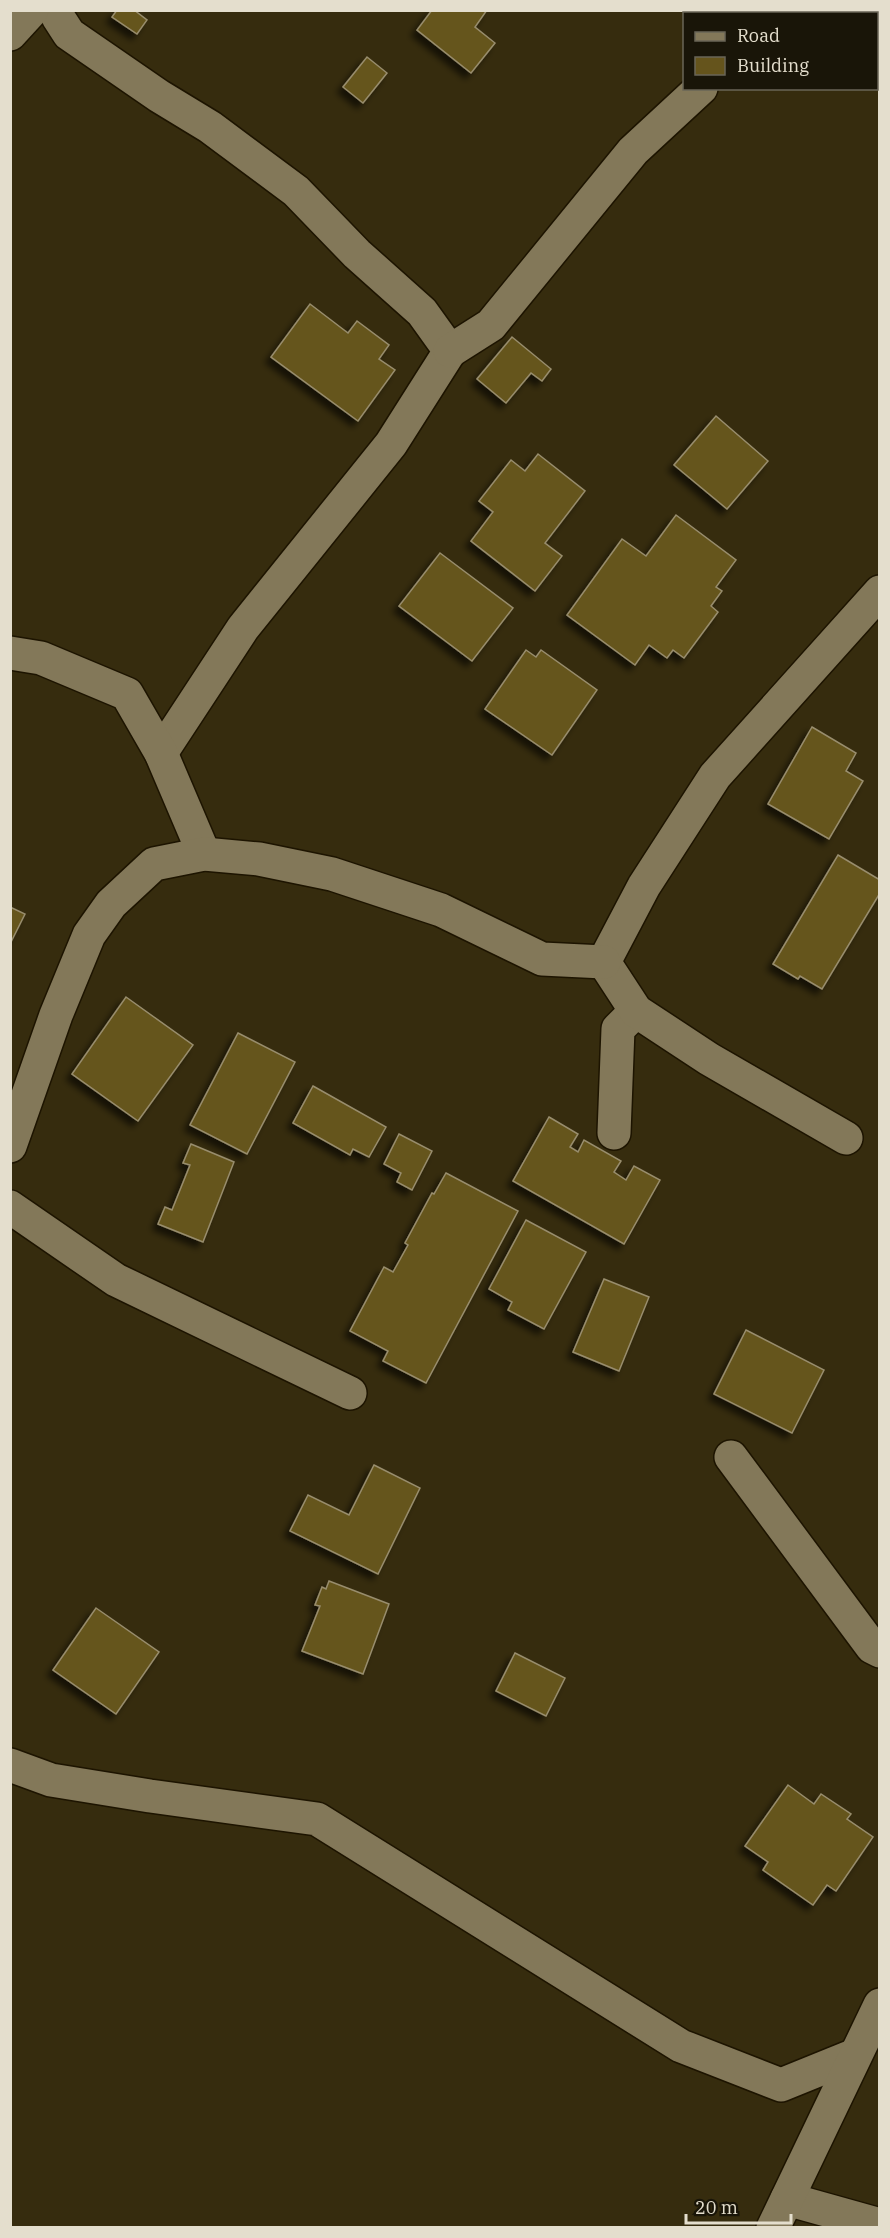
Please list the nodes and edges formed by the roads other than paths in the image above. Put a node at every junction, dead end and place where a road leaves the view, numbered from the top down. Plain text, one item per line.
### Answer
1 (32, 10) edge
2 (58, 10) edge
3 (10, 34) edge
4 (699, 90) edge
5 (450, 351) junction
6 (879, 592) edge
7 (10, 653) edge
8 (161, 753) junction
9 (204, 854) junction
10 (603, 962) junction
11 (636, 1011) junction
12 (614, 1132) dead end
13 (846, 1138) dead end
14 (10, 1146) edge
15 (10, 1207) edge
16 (350, 1393) dead end
17 (732, 1456) dead end
18 (879, 1651) edge
19 (10, 1765) edge
20 (879, 2005) edge
21 (855, 2055) junction
22 (780, 2213) edge
23 (879, 2225) edge

1 - 3 street
2 - 5 street
4 - 5 street
5 - 8 street
6 - 10 street
7 - 8 street
8 - 9 street
9 - 10 street
9 - 14 street
10 - 11 street
11 - 12 street
11 - 13 street
15 - 16 street
17 - 18 street
19 - 21 street
20 - 21 street
21 - 22 street
22 - 23 street

